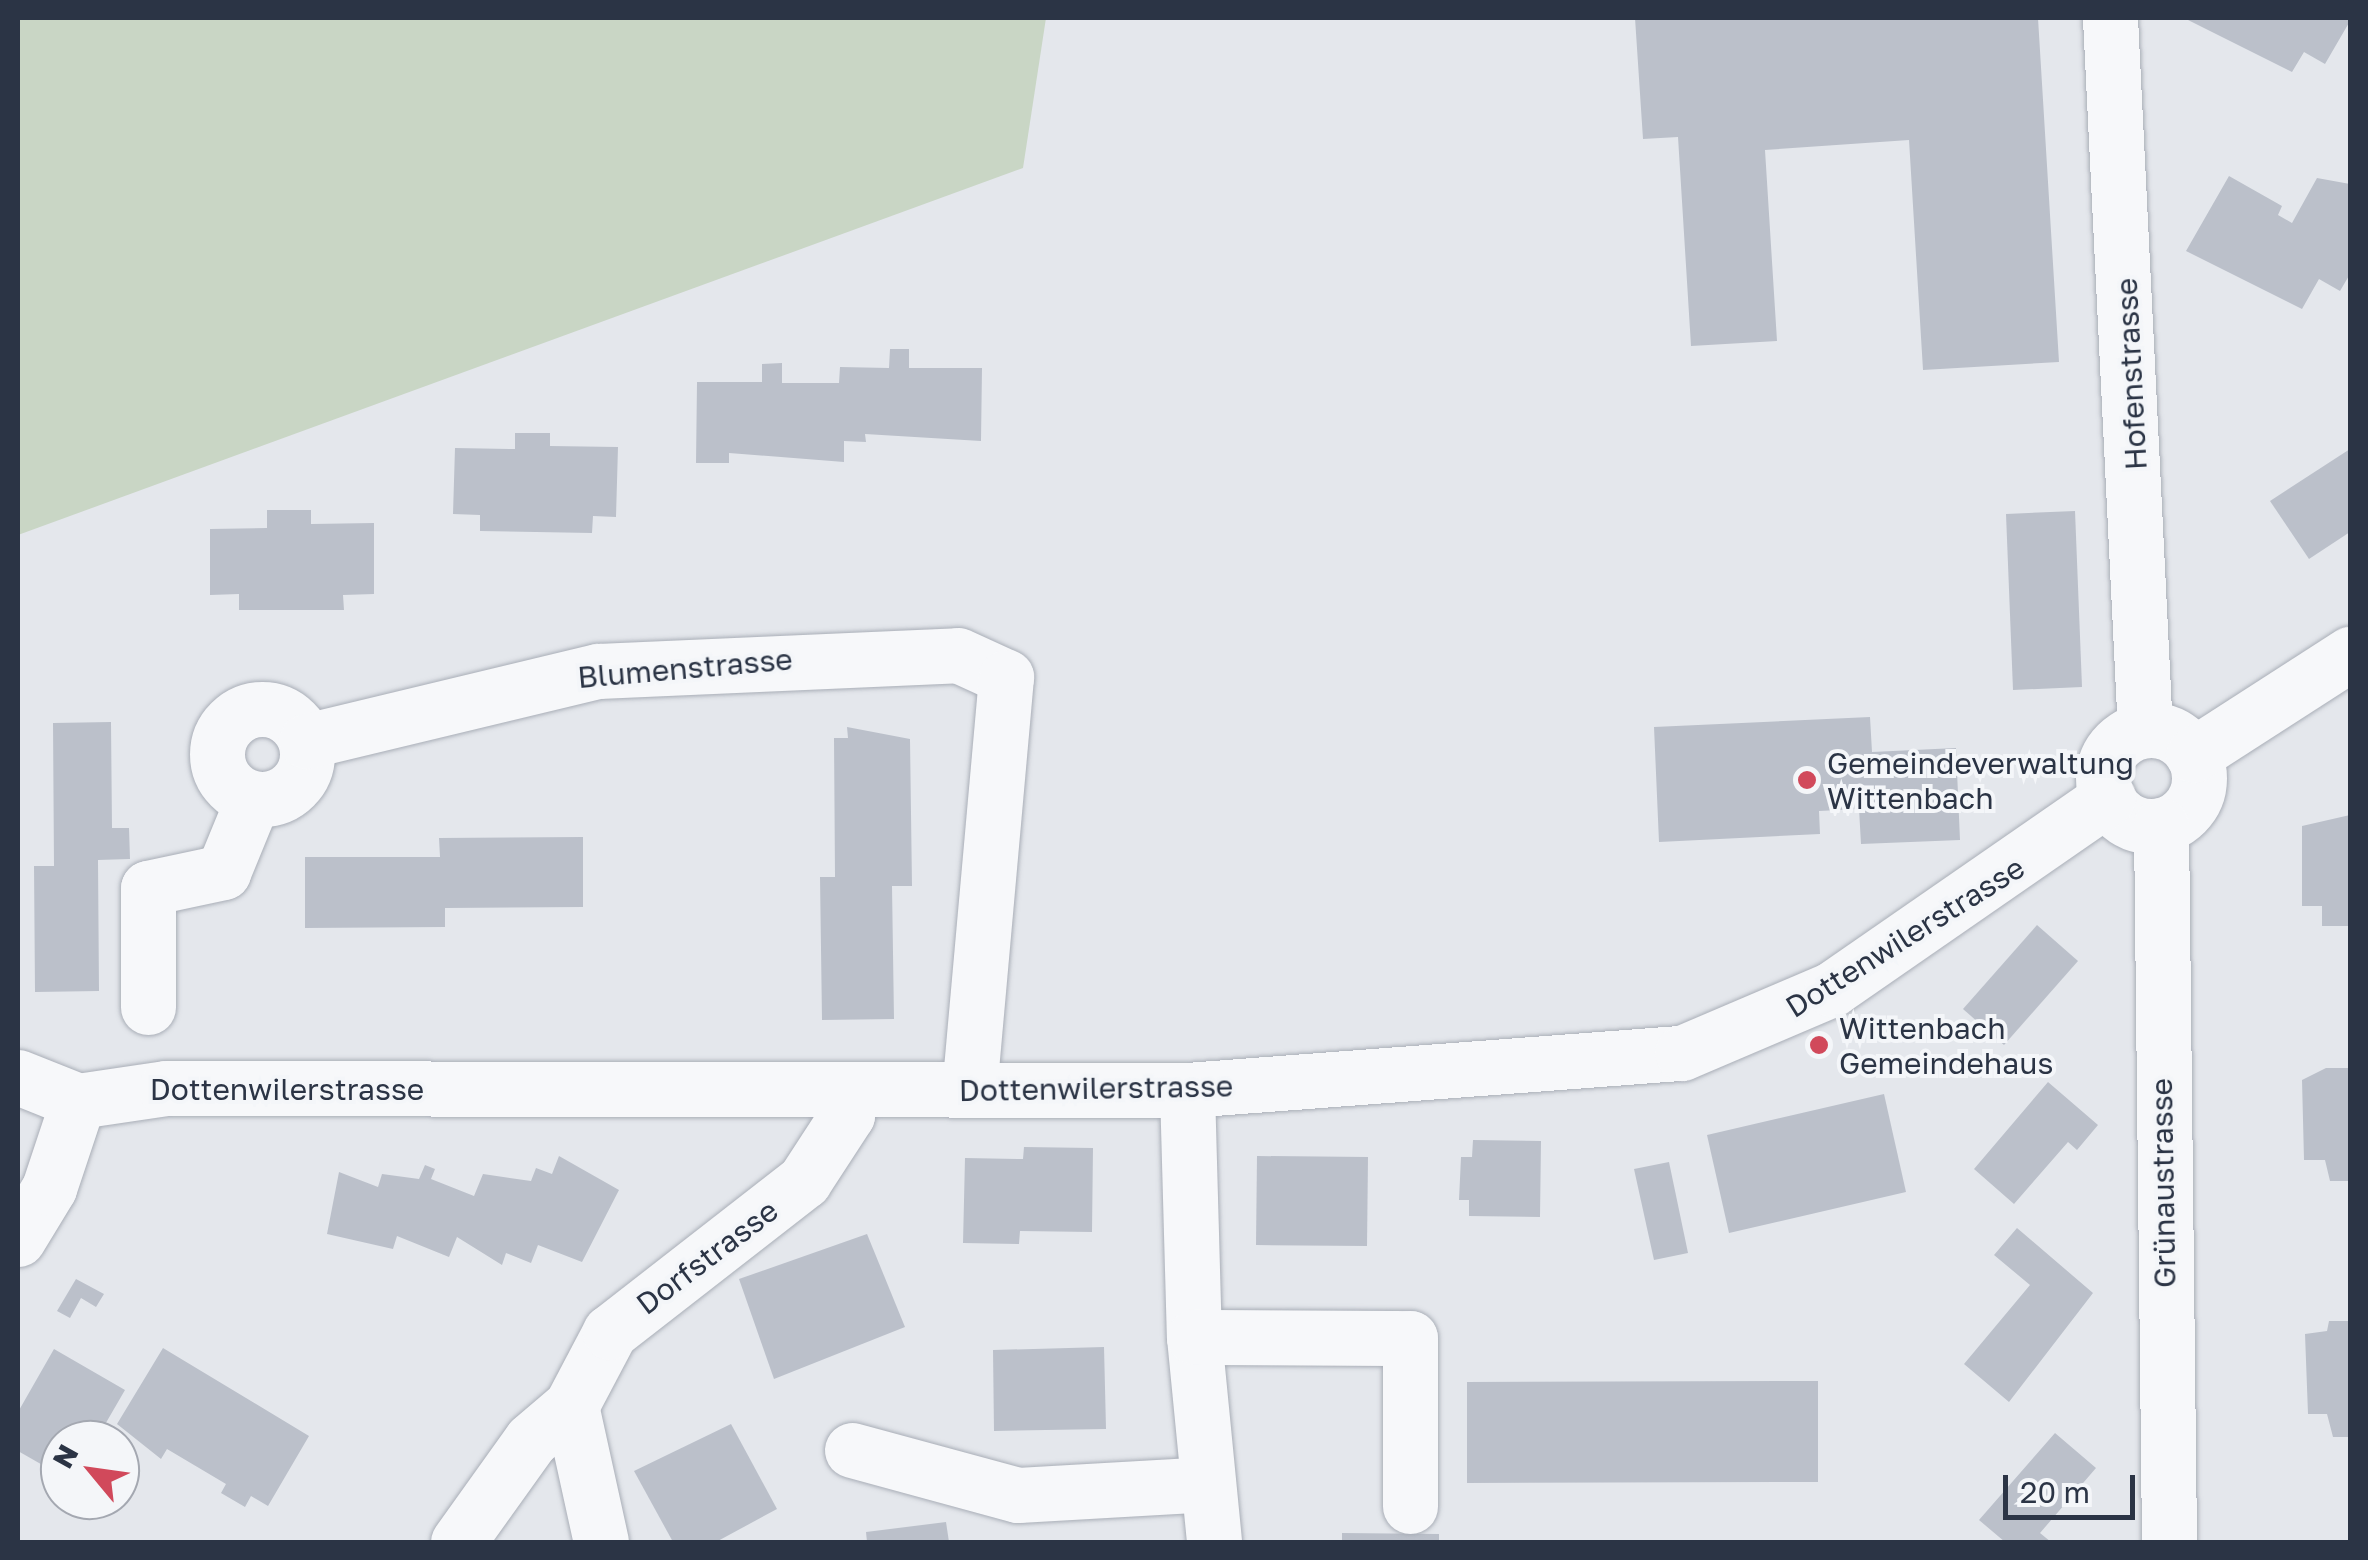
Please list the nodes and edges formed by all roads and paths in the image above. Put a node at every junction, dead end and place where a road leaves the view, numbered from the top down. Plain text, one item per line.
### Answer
1 (2110, 18) edge
2 (2350, 654) edge
3 (2145, 730) junction
4 (306, 741) junction
5 (2193, 755) junction
6 (2108, 798) junction
7 (253, 799) junction
8 (2161, 824) junction
9 (148, 1007) dead end
10 (18, 1078) edge
11 (968, 1089) junction
12 (1187, 1090) junction
13 (848, 1092) junction
14 (78, 1101) junction
15 (18, 1239) edge
16 (1194, 1337) junction
17 (571, 1406) junction
18 (852, 1450) dead end
19 (1206, 1484) junction
20 (1410, 1506) dead end
21 (458, 1542) edge
22 (601, 1542) edge
23 (1214, 1542) edge
24 (2169, 1542) edge

1 - 3 street, Hofenstrasse
2 - 5 street
3 - 5 street
3 - 6 street
4 - 7 street
4 - 7 street
4 - 11 street, Blumenstrasse
5 - 8 street
6 - 8 street
6 - 12 street, Dottenwilerstrasse
7 - 9 street
8 - 24 street, Grünaustrasse
10 - 14 street
11 - 12 street, Dottenwilerstrasse
11 - 13 street, Dottenwilerstrasse
12 - 16 street
13 - 14 street, Dottenwilerstrasse
13 - 17 street, Dorfstrasse
14 - 15 street
16 - 19 street
16 - 20 street
17 - 21 street
17 - 22 street
18 - 19 street
19 - 23 street

